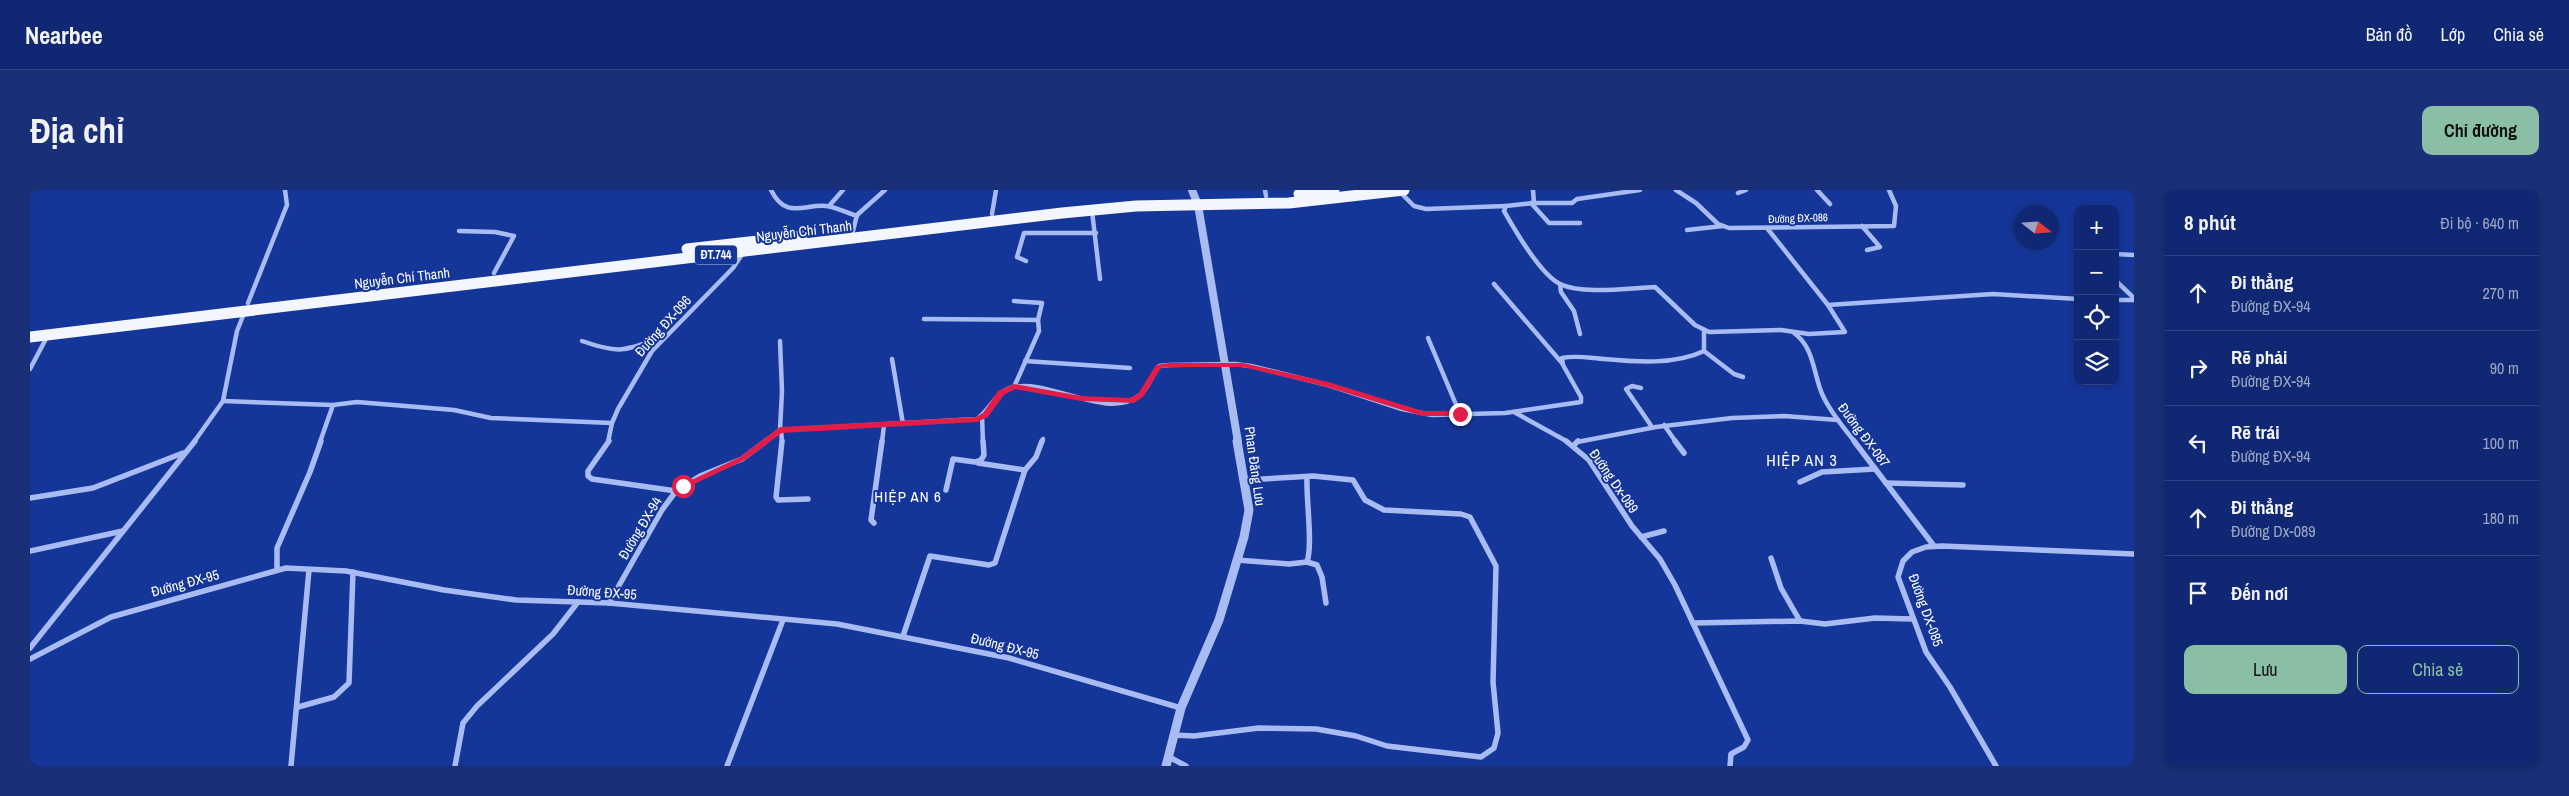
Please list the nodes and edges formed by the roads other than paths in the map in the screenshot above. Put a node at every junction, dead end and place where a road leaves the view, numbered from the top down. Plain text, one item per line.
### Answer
1 (285, 190) edge
2 (771, 190) edge
3 (842, 190) edge
4 (885, 190) edge
5 (996, 190) edge
6 (1334, 190) edge
7 (1401, 190) edge
8 (1533, 190) edge
9 (1640, 190) edge
10 (1676, 190) edge
11 (1746, 190) edge
12 (1817, 190) edge
13 (1889, 190) edge
14 (1266, 193) edge
15 (1738, 193) dead end
16 (1195, 198) edge
17 (1532, 203) junction
18 (1830, 204) dead end
19 (829, 206) junction
20 (1506, 206) junction
21 (1092, 210) junction
22 (857, 216) junction
23 (993, 218) junction
24 (1580, 223) dead end
25 (1723, 226) junction
26 (1862, 226) junction
27 (1767, 228) junction
28 (852, 230) junction
29 (1687, 230) dead end
30 (459, 231) dead end
31 (1096, 233) junction
32 (744, 247) junction
33 (1867, 250) dead end
34 (2119, 254) edge
35 (2134, 255) edge
36 (1026, 261) dead end
37 (494, 273) junction
38 (1100, 278) dead end
39 (1494, 284) dead end
40 (1560, 284) junction
41 (2119, 284) edge
42 (2074, 299) edge
43 (2134, 299) edge
44 (2119, 300) edge
45 (1014, 301) dead end
46 (1828, 305) junction
47 (246, 307) junction
48 (924, 319) dead end
49 (1038, 320) junction
50 (30, 330) edge
51 (1704, 330) junction
52 (50, 331) junction
53 (1791, 332) junction
54 (1580, 334) dead end
55 (30, 337) edge
56 (664, 337) junction
57 (1428, 338) dead end
58 (582, 341) dead end
59 (780, 341) dead end
60 (1704, 351) junction
61 (892, 358) dead end
62 (1025, 362) junction
63 (1563, 363) junction
64 (1225, 364) junction
65 (1130, 368) dead end
66 (30, 369) edge
67 (1743, 377) dead end
68 (1014, 386) junction
69 (1641, 388) dead end
70 (223, 400) junction
71 (333, 406) junction
72 (1514, 412) junction
73 (1460, 414) junction
74 (982, 416) junction
75 (1838, 420) junction
76 (612, 423) junction
77 (903, 424) junction
78 (884, 425) junction
79 (1664, 425) junction
80 (1652, 427) junction
81 (781, 430) junction
82 (1043, 439) dead end
83 (1574, 445) junction
84 (187, 450) junction
85 (1684, 453) dead end
86 (975, 462) junction
87 (1875, 469) junction
88 (1025, 470) junction
89 (1308, 477) junction
90 (1244, 480) junction
91 (1800, 482) dead end
92 (1886, 483) junction
93 (1963, 485) dead end
94 (946, 490) dead end
95 (676, 492) junction
96 (30, 498) edge
97 (808, 499) dead end
98 (874, 523) dead end
99 (124, 531) junction
100 (1664, 531) dead end
101 (1641, 537) junction
102 (1934, 546) junction
103 (30, 551) edge
104 (2134, 554) edge
105 (1770, 558) dead end
106 (1237, 560) junction
107 (1307, 562) junction
108 (277, 569) junction
109 (309, 570) junction
110 (353, 572) junction
111 (578, 602) junction
112 (609, 603) junction
113 (1326, 603) dead end
114 (1913, 619) junction
115 (783, 620) junction
116 (1800, 621) junction
117 (1693, 623) junction
118 (903, 636) junction
119 (30, 648) edge
120 (30, 658) edge
121 (298, 707) junction
122 (1181, 708) junction
123 (1174, 735) junction
124 (1167, 762) edge
125 (291, 766) edge
126 (455, 766) edge
127 (727, 766) edge
128 (1186, 766) edge
129 (1730, 766) edge
130 (1996, 766) edge

1 - 47 street
2 - 19 street
3 - 19 street
4 - 22 street
5 - 23 street
6 - 14 main road, Nguyễn Chí Thanh / ĐT.744
7 - 16 main road, Nguyễn Chí Thanh / ĐT.744
7 - 20 street
8 - 17 street
9 - 17 street
10 - 25 street
11 - 15 street
12 - 18 street
13 - 26 street, Đường ĐX-086
14 - 16 main road, Nguyễn Chí Thanh / ĐT.744
16 - 21 main road, Nguyễn Chí Thanh / ĐT.744
16 - 23 main road, Nguyễn Chí Thanh / ĐT.744
16 - 64 street, Phan Đăng Lưu
17 - 20 street
17 - 24 street
19 - 22 street
20 - 40 street
21 - 23 main road, Nguyễn Chí Thanh / ĐT.744
21 - 31 street
22 - 28 street
23 - 28 main road, Nguyễn Chí Thanh / ĐT.744
23 - 32 main road, Nguyễn Chí Thanh / ĐT.744
25 - 27 street, Đường ĐX-086
25 - 29 street, Đường ĐX-086
26 - 27 street, Đường ĐX-086
26 - 33 street
27 - 46 street
28 - 32 main road, Nguyễn Chí Thanh / ĐT.744
30 - 37 street
31 - 36 street
31 - 38 street
32 - 37 main road, Nguyễn Chí Thanh / ĐT.744
32 - 47 main road, Nguyễn Chí Thanh / ĐT.744
32 - 56 street, Đường ĐX-096
34 - 35 street
37 - 47 main road, Nguyễn Chí Thanh / ĐT.744
39 - 63 street
40 - 51 street
40 - 54 street
41 - 43 street
42 - 46 street
43 - 44 street
45 - 49 street
46 - 53 street
47 - 52 main road, Nguyễn Chí Thanh / ĐT.744
47 - 70 street
48 - 49 street
49 - 62 street
50 - 52 main road, Nguyễn Chí Thanh / ĐT.744
51 - 53 street
51 - 60 street
52 - 55 main road, Nguyễn Chí Thanh / ĐT.744
52 - 66 street
53 - 75 street, Đường ĐX-087
56 - 58 street
56 - 76 street, Đường ĐX-096
57 - 73 street
59 - 81 street
60 - 63 street
60 - 67 street
61 - 77 street
62 - 65 street
62 - 68 street
63 - 72 street
64 - 68 street
64 - 73 street
64 - 90 street, Phan Đăng Lưu
68 - 74 street
69 - 80 street
70 - 71 street
70 - 84 street
71 - 76 street
71 - 108 street
72 - 73 street
72 - 83 street, Đường Dx-089
74 - 77 street
74 - 86 street
75 - 79 street
75 - 87 street, Đường ĐX-087
76 - 95 street, Đường ĐX-096
77 - 78 street
78 - 81 street
78 - 98 street
79 - 80 street
79 - 85 street
80 - 83 street
81 - 95 street, Đường ĐX-94
81 - 97 street
82 - 88 street
83 - 101 street, Đường Dx-089
84 - 96 street
84 - 99 street
86 - 88 street
86 - 94 street
87 - 91 street
87 - 92 street, Đường ĐX-087
88 - 118 street
89 - 90 street
89 - 107 street
89 - 123 street
90 - 106 street, Phan Đăng Lưu
92 - 93 street
92 - 102 street, Đường ĐX-087
95 - 112 street, Đường ĐX-94
99 - 103 street
99 - 119 street
100 - 101 street
101 - 117 street, Đường Dx-089
102 - 104 street, Đường DX-085
102 - 114 street, Đường DX-085
105 - 116 street
106 - 107 street
106 - 122 street, Phan Đăng Lưu
107 - 113 street
108 - 109 street, Đường ĐX-95
108 - 120 street, Đường ĐX-95
109 - 110 street, Đường ĐX-95
109 - 121 street
110 - 111 street, Đường ĐX-95
110 - 121 street
111 - 112 street, Đường ĐX-95
111 - 126 street
112 - 115 street, Đường ĐX-95
114 - 116 street
114 - 130 street, Đường DX-085
115 - 118 street, Đường ĐX-95
115 - 127 street
116 - 117 street
117 - 129 street, Đường Dx-089
118 - 122 street, Đường ĐX-95
121 - 125 street
122 - 123 street, Phan Đăng Lưu
123 - 124 street, Phan Đăng Lưu
124 - 128 street

